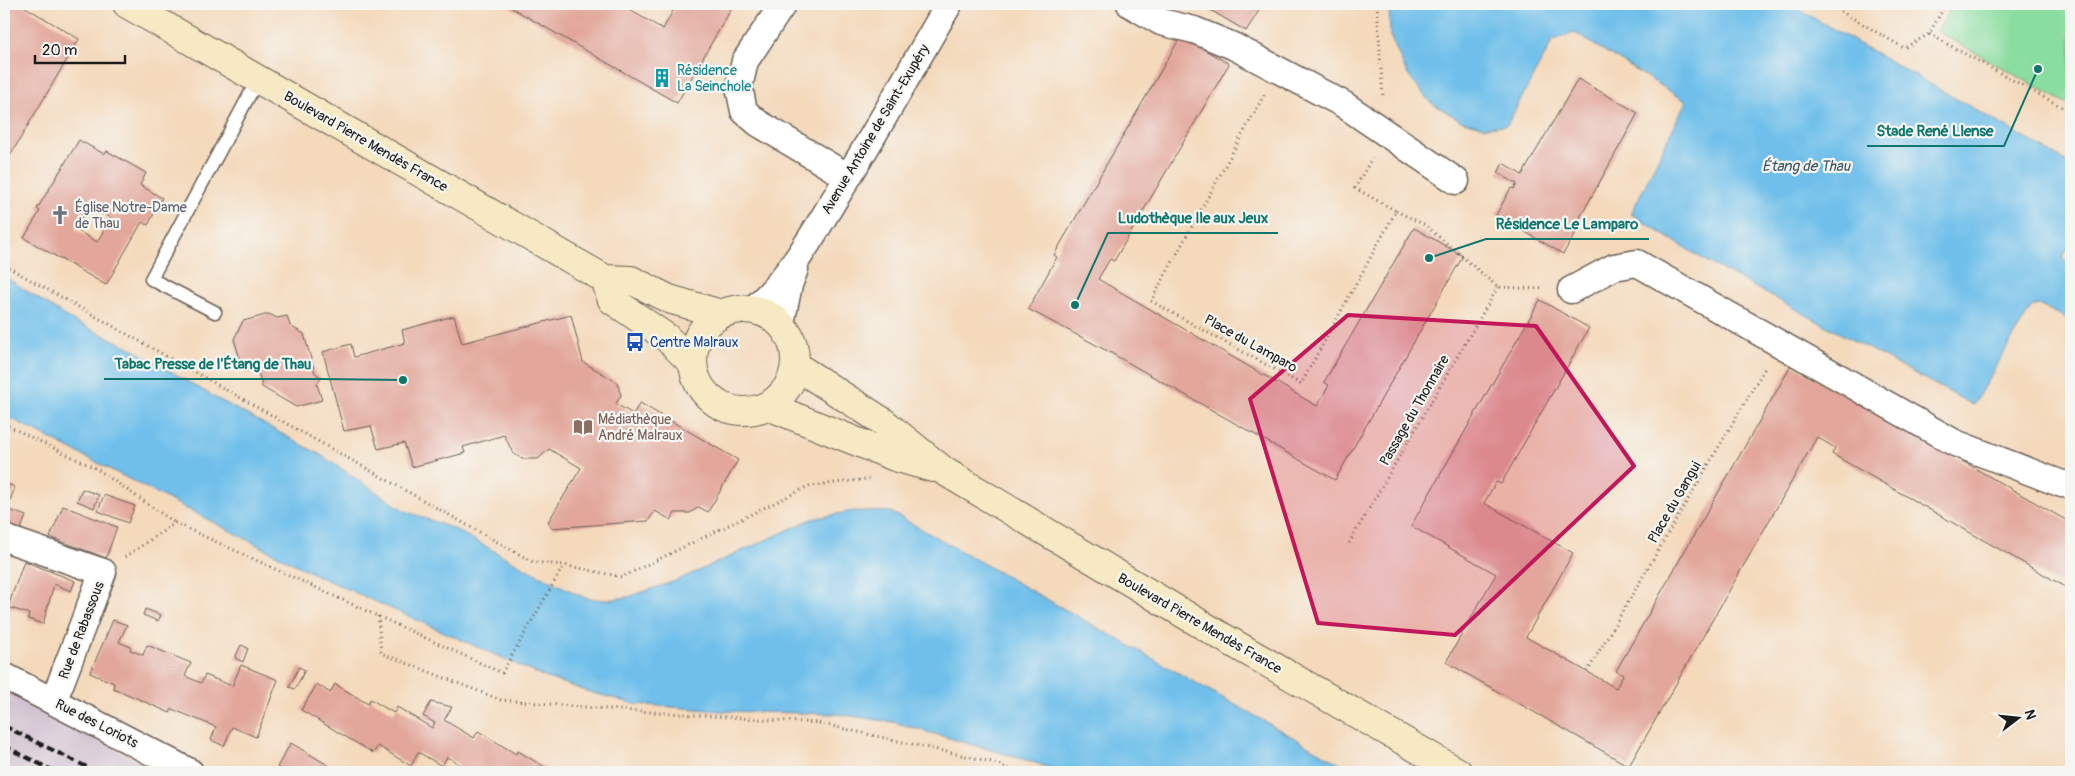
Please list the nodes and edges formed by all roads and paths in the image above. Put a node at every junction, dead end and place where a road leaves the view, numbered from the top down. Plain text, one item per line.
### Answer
1 (127, 4) edge
2 (783, 4) edge
3 (949, 4) edge
4 (1130, 4) edge
5 (1376, 4) edge
6 (1828, 4) edge
7 (1946, 4) edge
8 (1929, 34) junction
9 (1277, 70) junction
10 (258, 79) junction
11 (2071, 112) edge
12 (1385, 133) junction
13 (848, 177) junction
14 (1456, 181) dead end
15 (1396, 211) junction
16 (800, 255) junction
17 (4, 265) edge
18 (605, 279) junction
19 (1498, 287) junction
20 (1571, 290) joint
21 (753, 309) junction
22 (215, 312) dead end
23 (721, 314) junction
24 (781, 323) junction
25 (1779, 344) junction
26 (693, 364) junction
27 (796, 366) junction
28 (768, 406) junction
29 (4, 424) edge
30 (944, 471) junction
31 (876, 478) dead end
32 (2071, 484) edge
33 (175, 523) junction
34 (4, 538) edge
35 (1349, 543) dead end
36 (564, 564) junction
37 (103, 572) junction
38 (378, 616) junction
39 (1588, 672) dead end
40 (4, 676) edge
41 (53, 701) junction
42 (190, 772) edge
43 (1016, 772) edge
44 (1458, 772) edge

1 - 10 street, Boulevard Pierre Mendès France
2 - 13 street
3 - 13 street, Avenue Antoine de Saint-Exupéry
4 - 9 street
5 - 12 path
6 - 8 path
7 - 8 path
8 - 11 path
9 - 12 street
9 - 15 path, Place du Lamparo
10 - 18 street, Boulevard Pierre Mendès France
10 - 22 lane
12 - 14 street
12 - 15 path
13 - 16 street, Avenue Antoine de Saint-Exupéry
15 - 19 path
16 - 21 street, Avenue Antoine de Saint-Exupéry
16 - 24 street, Avenue Antoine de Saint-Exupéry
17 - 36 path
18 - 23 street, Boulevard Pierre Mendès France
18 - 26 street
19 - 20 path
19 - 35 path, Passage du Thonnaire
20 - 25 street
21 - 23 street
21 - 24 street
23 - 26 street
24 - 27 street
25 - 32 street
25 - 39 path, Place du Gangui
26 - 28 street
27 - 28 street
27 - 30 street, Boulevard Pierre Mendès France
28 - 30 street, Boulevard Pierre Mendès France
29 - 33 path
30 - 44 street, Boulevard Pierre Mendès France
31 - 36 path
33 - 37 path
33 - 38 path
34 - 37 street, Rue de Rabassous
36 - 38 path
37 - 41 street, Rue de Rabassous
38 - 43 path
40 - 41 street, Rue des Loriots
41 - 42 street, Rue des Loriots

